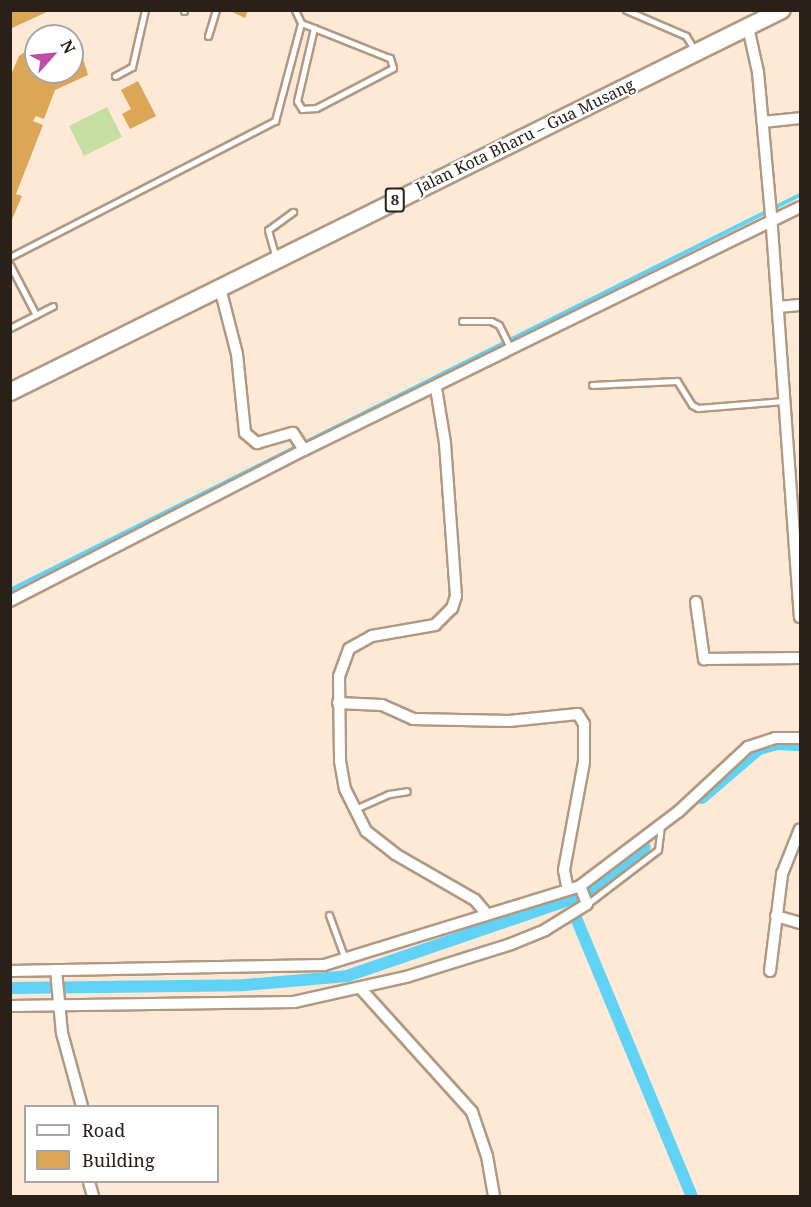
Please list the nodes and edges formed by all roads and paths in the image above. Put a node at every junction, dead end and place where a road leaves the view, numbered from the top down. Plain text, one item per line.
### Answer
1 (146, 10) edge
2 (216, 10) edge
3 (295, 10) edge
4 (782, 10) edge
5 (627, 11) edge
6 (301, 23) junction
7 (748, 27) junction
8 (314, 28) junction
9 (208, 36) dead end
10 (696, 53) junction
11 (116, 76) dead end
12 (801, 118) edge
13 (763, 122) junction
14 (801, 207) edge
15 (293, 212) dead end
16 (772, 219) junction
17 (10, 257) edge
18 (277, 259) junction
19 (10, 265) edge
20 (220, 288) junction
21 (801, 305) edge
22 (53, 306) dead end
23 (778, 307) junction
24 (36, 315) junction
25 (462, 321) dead end
26 (10, 328) edge
27 (509, 346) junction
28 (592, 384) dead end
29 (436, 388) junction
30 (10, 392) edge
31 (785, 401) junction
32 (301, 444) junction
33 (10, 601) edge
34 (696, 602) dead end
35 (801, 617) edge
36 (801, 658) edge
37 (338, 703) junction
38 (801, 738) edge
39 (407, 791) dead end
40 (353, 810) junction
41 (660, 825) junction
42 (801, 829) edge
43 (580, 886) junction
44 (568, 890) junction
45 (587, 904) junction
46 (486, 913) junction
47 (329, 915) dead end
48 (776, 916) junction
49 (801, 923) edge
50 (345, 961) junction
51 (10, 970) edge
52 (770, 971) dead end
53 (56, 973) junction
54 (361, 989) junction
55 (57, 1004) junction
56 (10, 1006) edge
57 (82, 1105) edge
58 (494, 1197) edge

1 - 11 lane
2 - 9 lane
3 - 6 lane
4 - 7 main road, Jalan Kota Bharu – Gua Musang / 8
5 - 10 lane
6 - 8 lane
6 - 17 lane
7 - 10 main road, Jalan Kota Bharu – Gua Musang / 8
7 - 13 street
8 - 8 lane
10 - 18 main road, Jalan Kota Bharu – Gua Musang / 8
12 - 13 street
13 - 16 street
14 - 16 street
15 - 18 lane
16 - 23 street
16 - 27 street
18 - 20 main road, Jalan Kota Bharu – Gua Musang / 8
19 - 24 lane
20 - 30 main road, Jalan Kota Bharu – Gua Musang / 8
20 - 32 street
21 - 23 street
22 - 24 lane
23 - 31 street
24 - 26 lane
25 - 27 lane
27 - 29 street
28 - 31 lane
29 - 32 street
29 - 37 street
31 - 35 street
32 - 33 street
34 - 36 street
37 - 40 street
37 - 44 street
38 - 41 street
39 - 40 lane
40 - 46 street
41 - 43 street
41 - 45 lane
42 - 48 street
43 - 44 street
43 - 45 street
44 - 46 street
45 - 54 street
46 - 50 street
47 - 50 lane
48 - 49 street
48 - 52 street
50 - 53 street
51 - 53 street
53 - 55 street
54 - 55 street
54 - 58 street
55 - 56 street
55 - 57 street

